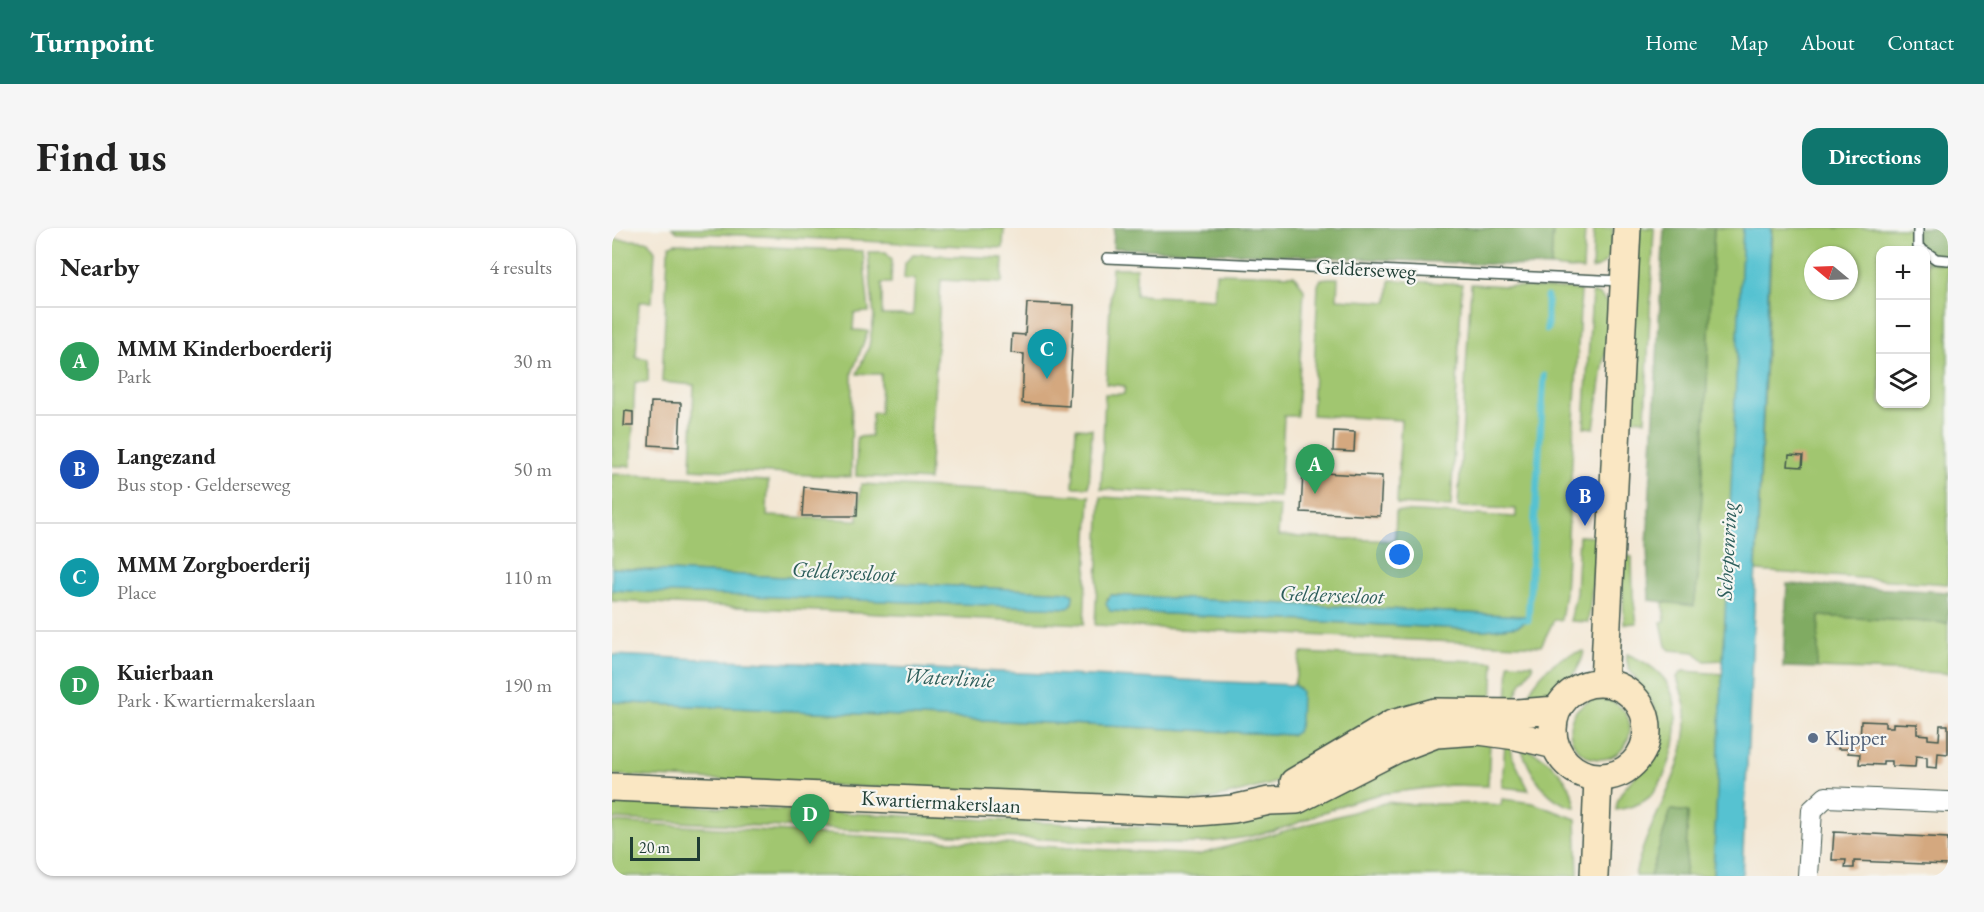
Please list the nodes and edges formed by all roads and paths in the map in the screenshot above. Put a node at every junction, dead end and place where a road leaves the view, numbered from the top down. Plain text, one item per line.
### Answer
1 (1627, 228) edge
2 (1918, 228) edge
3 (1917, 246) edge
4 (1930, 255) edge
5 (1107, 258) dead end
6 (1948, 261) edge
7 (1625, 281) junction
8 (1604, 683) junction
9 (1557, 710) junction
10 (1555, 745) junction
11 (1598, 778) junction
12 (612, 787) edge
13 (1269, 801) junction
14 (1948, 802) edge
15 (1594, 876) edge
16 (1808, 876) edge

1 - 7 street
2 - 3 lane
4 - 6 lane
5 - 7 lane, Gelderseweg
7 - 8 street
8 - 9 street
8 - 11 street
9 - 10 street
9 - 13 street, Kwartiermakerslaan
10 - 11 street
10 - 13 street, Kwartiermakerslaan
11 - 15 street
12 - 13 street, Kwartiermakerslaan
14 - 16 street

